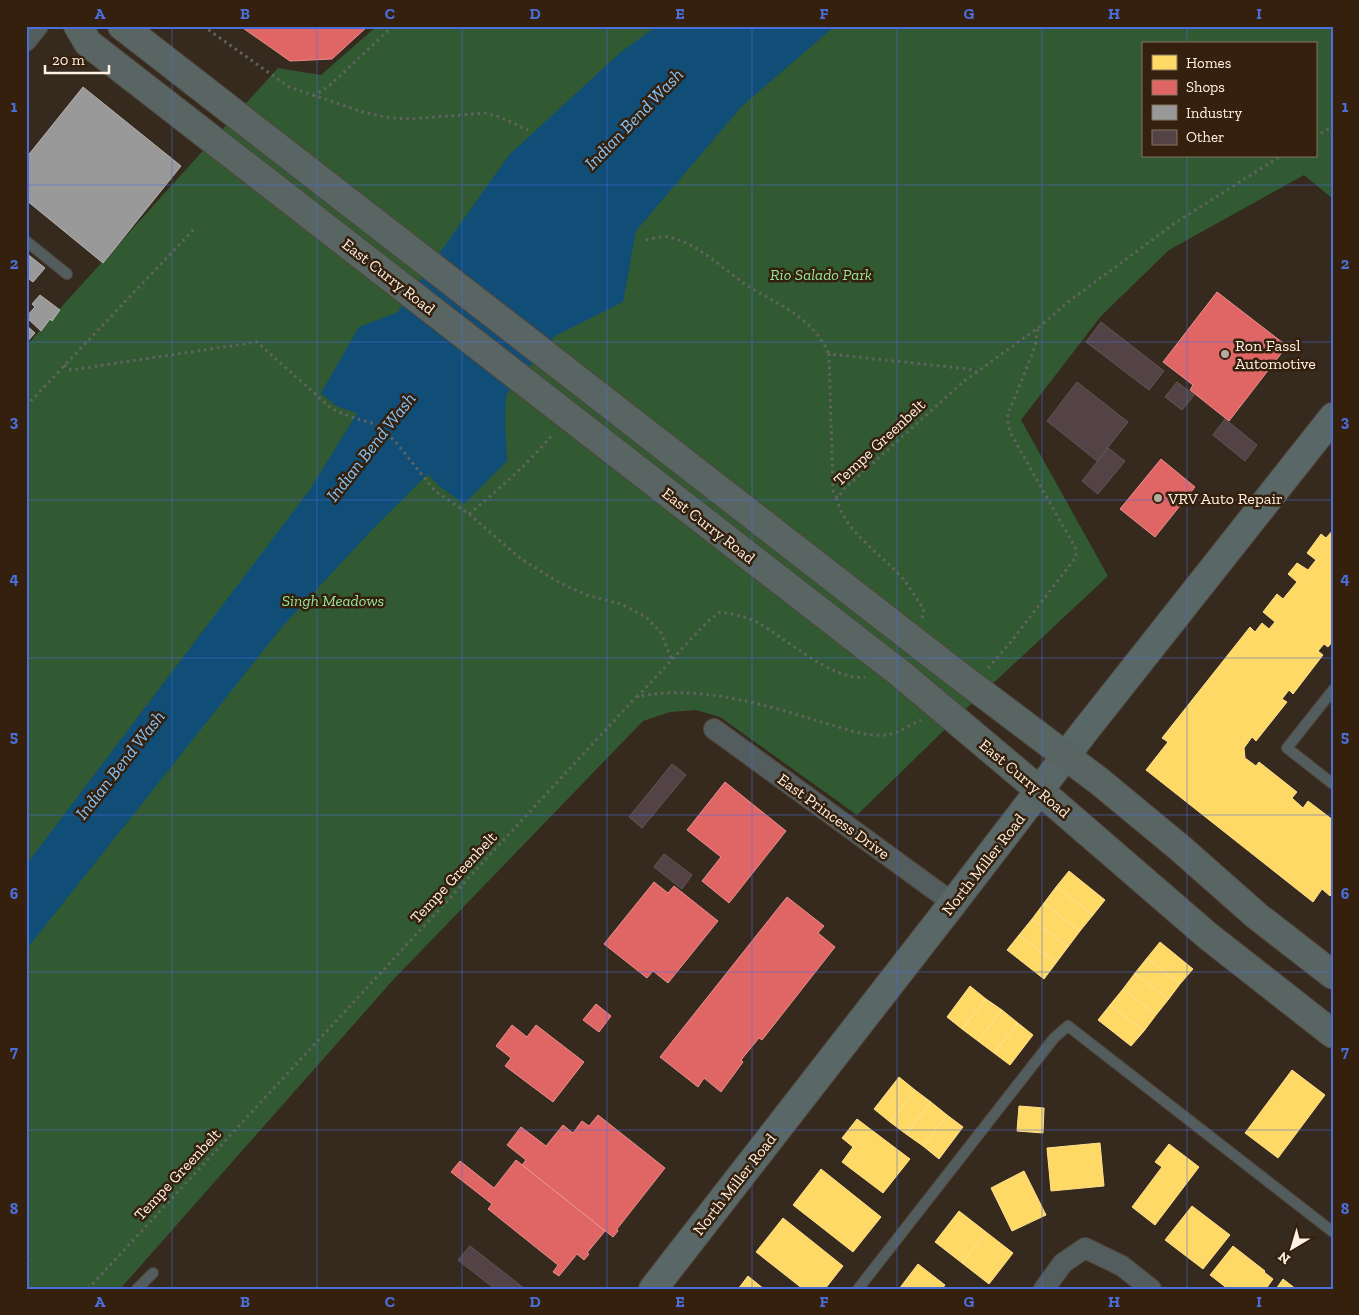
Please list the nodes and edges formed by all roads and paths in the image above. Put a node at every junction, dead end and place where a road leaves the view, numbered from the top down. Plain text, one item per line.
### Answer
1 (38, 26) edge
2 (78, 26) edge
3 (122, 26) edge
4 (203, 26) edge
5 (393, 26) edge
6 (26, 41) edge
7 (313, 96) junction
8 (1333, 126) edge
9 (528, 130) dead end
10 (1316, 135) edge
11 (1278, 158) edge
12 (196, 227) dead end
13 (646, 240) dead end
14 (26, 241) edge
15 (68, 274) dead end
16 (1039, 327) junction
17 (829, 354) junction
18 (64, 365) junction
19 (977, 372) junction
20 (26, 406) edge
21 (568, 416) junction
22 (1325, 431) edge
23 (837, 499) junction
24 (469, 514) junction
25 (920, 623) dead end
26 (672, 660) junction
27 (988, 668) dead end
28 (871, 672) dead end
29 (1333, 690) edge
30 (636, 698) junction
31 (922, 720) dead end
32 (714, 729) dead end
33 (1066, 756) junction
34 (1333, 784) edge
35 (1039, 790) junction
36 (954, 903) junction
37 (1333, 975) edge
38 (1333, 1034) edge
39 (1333, 1232) edge
40 (32, 1261) dead end
41 (26, 1265) edge
42 (153, 1273) dead end
43 (88, 1289) edge
44 (137, 1289) edge
45 (653, 1289) edge
46 (858, 1289) edge
47 (1044, 1289) edge
48 (1151, 1289) edge

1 - 6 street
2 - 21 main road, East Curry Road
3 - 33 main road
4 - 7 path
5 - 7 path
7 - 9 path
8 - 10 path
11 - 16 path, Tempe Greenbelt
12 - 18 path
13 - 17 path
14 - 15 lane
16 - 19 path, Tempe Greenbelt
16 - 27 path
17 - 19 path
17 - 23 path
18 - 20 path
18 - 24 path
19 - 23 path, Tempe Greenbelt
21 - 24 path
21 - 35 main road, East Curry Road
22 - 33 street, North Miller Road
23 - 25 path, Tempe Greenbelt
24 - 26 path
26 - 28 path, Tempe Greenbelt
26 - 30 path, Tempe Greenbelt
29 - 34 lane
30 - 31 path
30 - 43 path, Tempe Greenbelt
32 - 36 street, East Princess Drive
33 - 35 street, North Miller Road
33 - 37 main road
35 - 36 street, North Miller Road
35 - 38 main road, East Curry Road
36 - 45 street, North Miller Road
39 - 46 lane
40 - 41 path
42 - 44 lane
47 - 48 street

